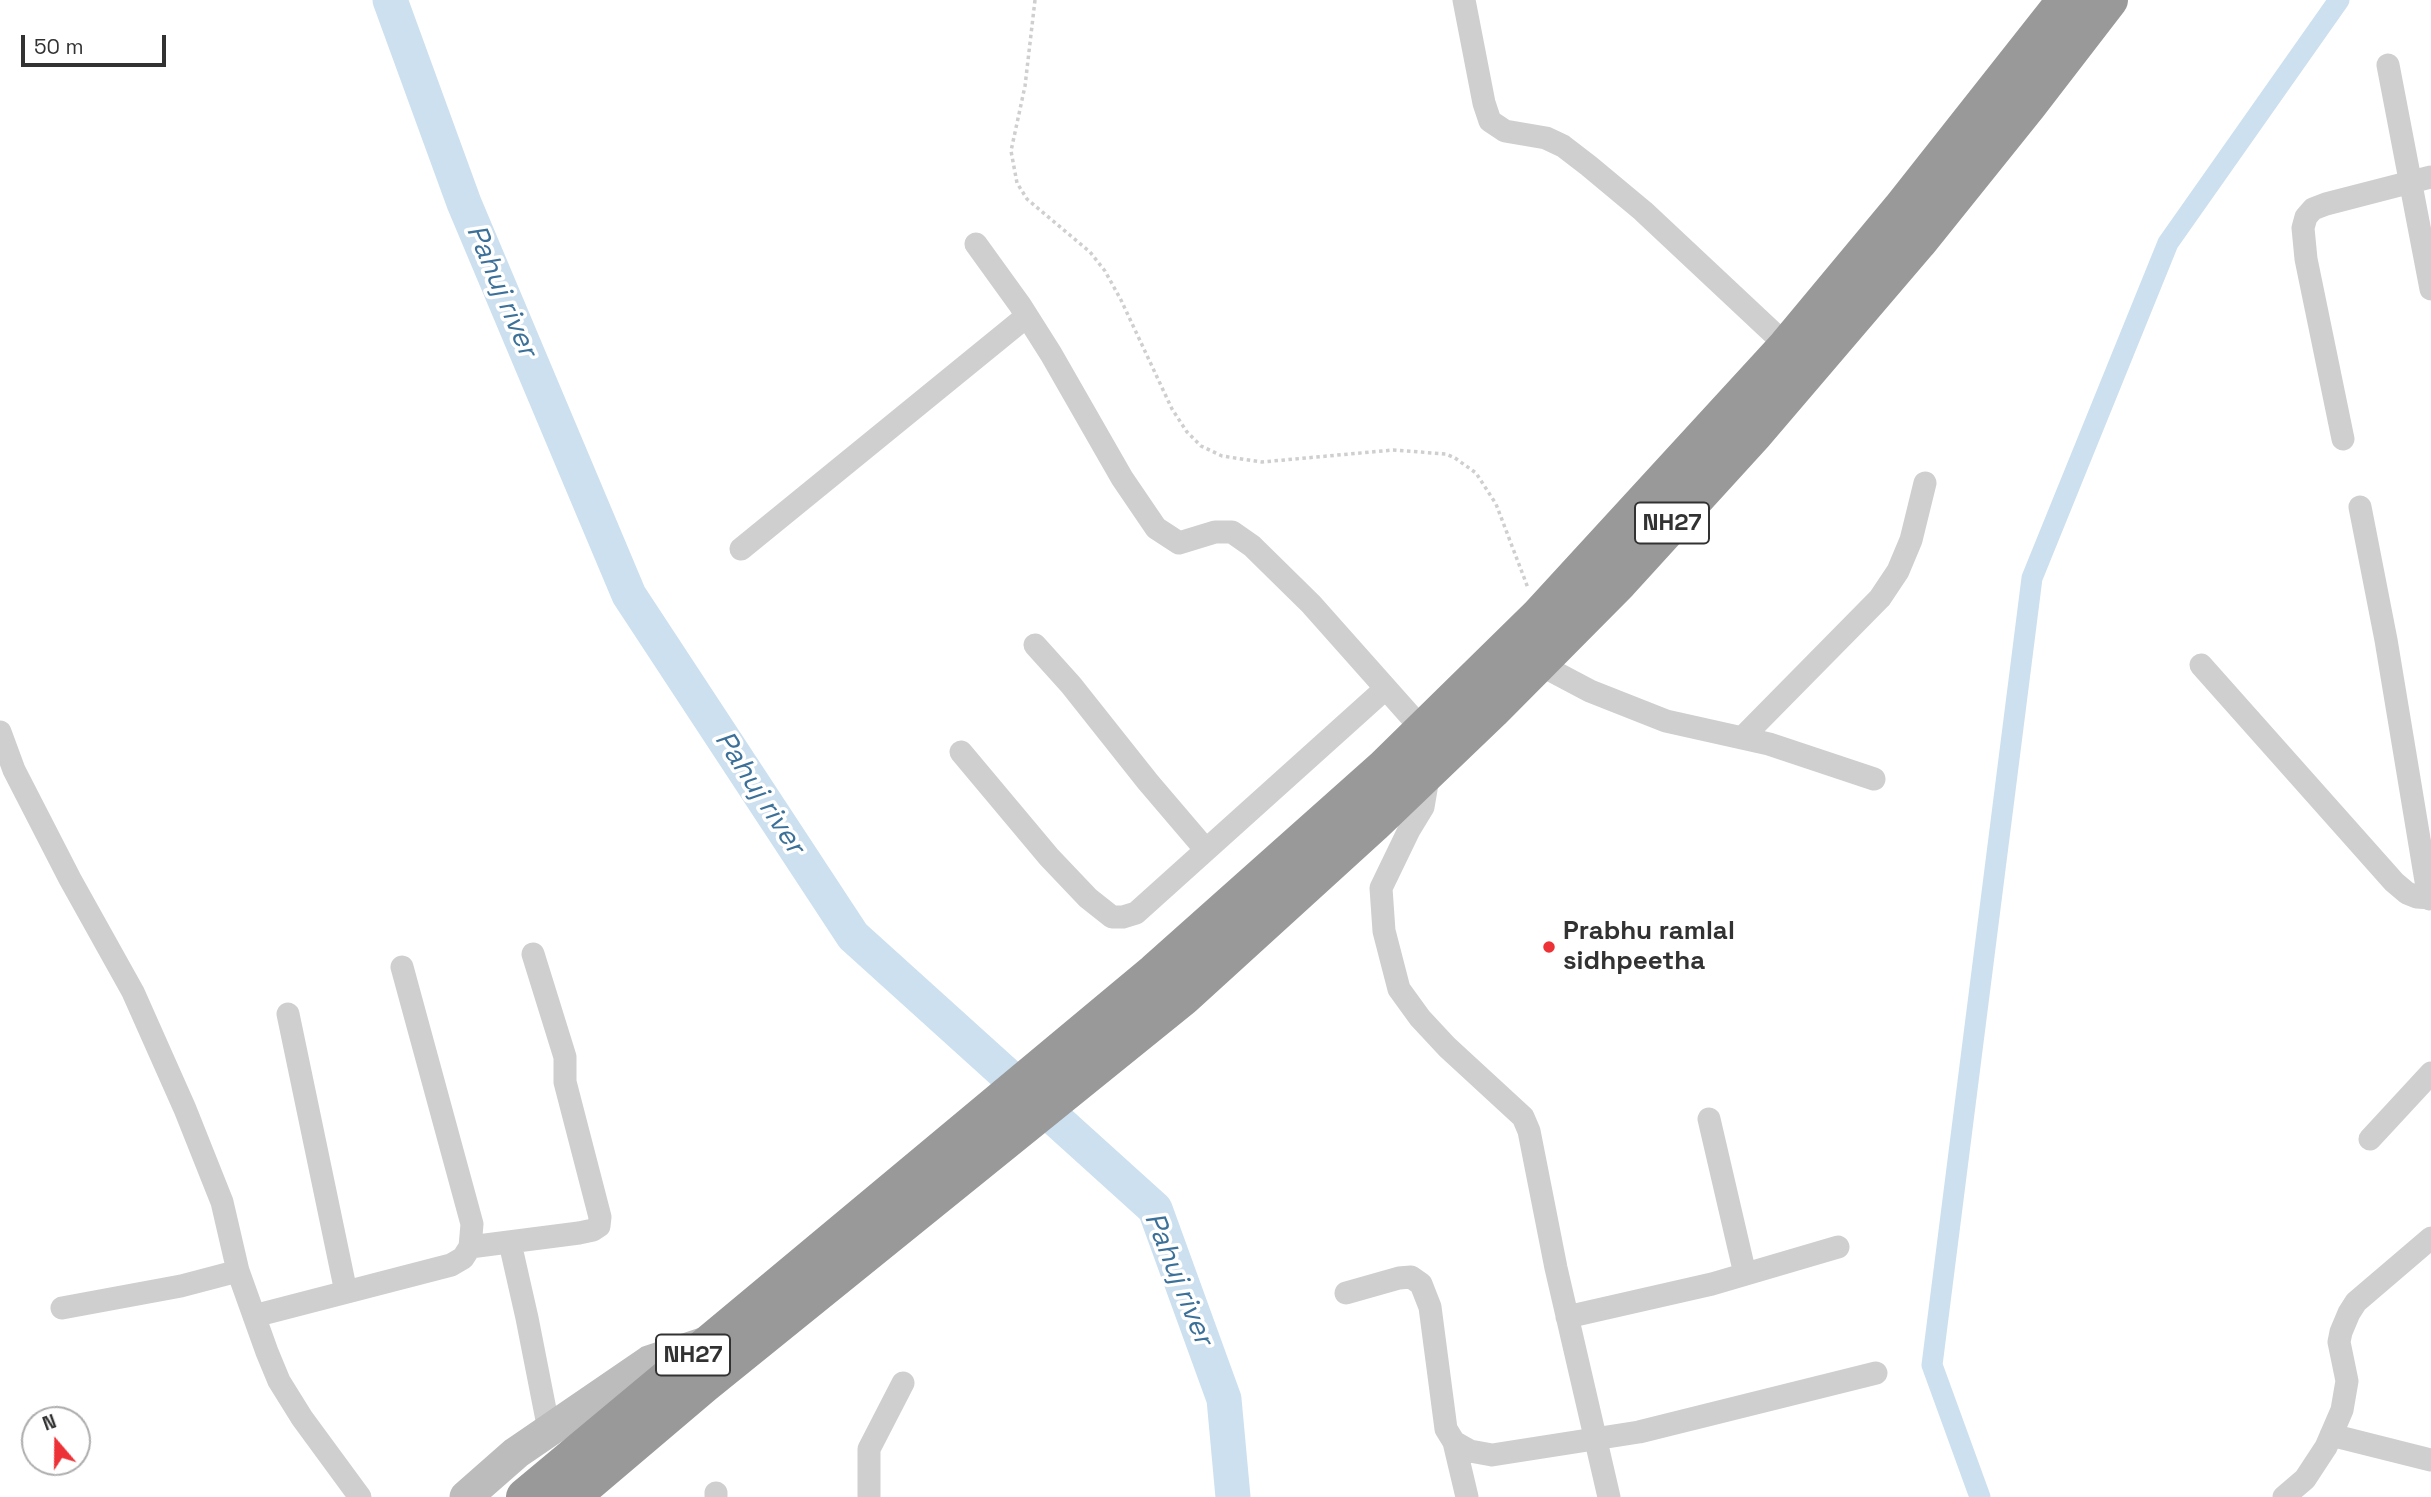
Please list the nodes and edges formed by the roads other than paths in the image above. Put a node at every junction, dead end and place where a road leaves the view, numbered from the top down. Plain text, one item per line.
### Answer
1 (1464, 0) edge
2 (2066, 0) edge
3 (2109, 0) edge
4 (2388, 65) dead end
5 (2421, 180) edge
6 (976, 244) dead end
7 (2431, 289) edge
8 (1027, 316) junction
9 (1787, 346) junction
10 (2343, 439) dead end
11 (1925, 483) dead end
12 (2360, 507) dead end
13 (741, 549) dead end
14 (1035, 646) dead end
15 (1539, 664) junction
16 (2202, 665) dead end
17 (1385, 689) junction
18 (1423, 730) junction
19 (0, 732) edge
20 (1743, 737) junction
21 (961, 752) dead end
22 (1429, 770) junction
23 (1874, 779) dead end
24 (1206, 850) junction
25 (2430, 899) edge
26 (533, 954) dead end
27 (402, 967) dead end
28 (1168, 984) junction
29 (288, 1014) dead end
30 (2431, 1073) edge
31 (1709, 1119) dead end
32 (2370, 1139) dead end
33 (875, 1226) junction
34 (2431, 1238) edge
35 (509, 1243) junction
36 (470, 1247) junction
37 (1838, 1247) dead end
38 (238, 1271) junction
39 (1745, 1275) junction
40 (346, 1292) junction
41 (1346, 1293) dead end
42 (62, 1308) dead end
43 (254, 1316) junction
44 (1567, 1317) junction
45 (710, 1341) junction
46 (1876, 1373) dead end
47 (903, 1383) dead end
48 (704, 1385) junction
49 (652, 1409) junction
50 (549, 1430) junction
51 (2331, 1436) junction
52 (1595, 1439) junction
53 (1454, 1442) junction
54 (2431, 1460) edge
55 (360, 1497) edge
56 (466, 1497) edge
57 (525, 1497) edge
58 (571, 1497) edge
59 (593, 1497) edge
60 (869, 1497) edge
61 (1467, 1497) edge
62 (1609, 1497) edge
63 (2284, 1497) edge

1 - 9 street
2 - 9 highway, NH27
3 - 15 highway, NH27
4 - 5 street
5 - 7 street
5 - 10 street
6 - 8 street
8 - 13 street
8 - 17 street
9 - 18 highway, NH27
11 - 20 street
12 - 25 street
14 - 24 street
15 - 20 street
15 - 22 highway, NH27
16 - 25 street
17 - 18 street
17 - 24 street
18 - 28 highway, NH27
19 - 38 street
20 - 23 street
21 - 24 street
22 - 28 highway, NH27
22 - 44 street
26 - 35 street
27 - 36 street
28 - 33 highway, NH27
29 - 40 street
30 - 32 street
31 - 39 street
33 - 45 highway, NH27
33 - 48 highway, NH27
34 - 51 street
35 - 36 street
35 - 50 street
36 - 40 street
37 - 39 street
38 - 42 street
38 - 43 street
39 - 44 street
40 - 43 street
41 - 53 street
43 - 55 street
44 - 52 street
45 - 49 highway, NH27
45 - 50 street
46 - 52 street
47 - 60 street
48 - 49 highway, NH27
48 - 59 street
49 - 57 highway, NH27
49 - 58 highway, NH27
50 - 56 street
51 - 54 street
51 - 63 street
52 - 53 street
52 - 62 street
53 - 61 street

